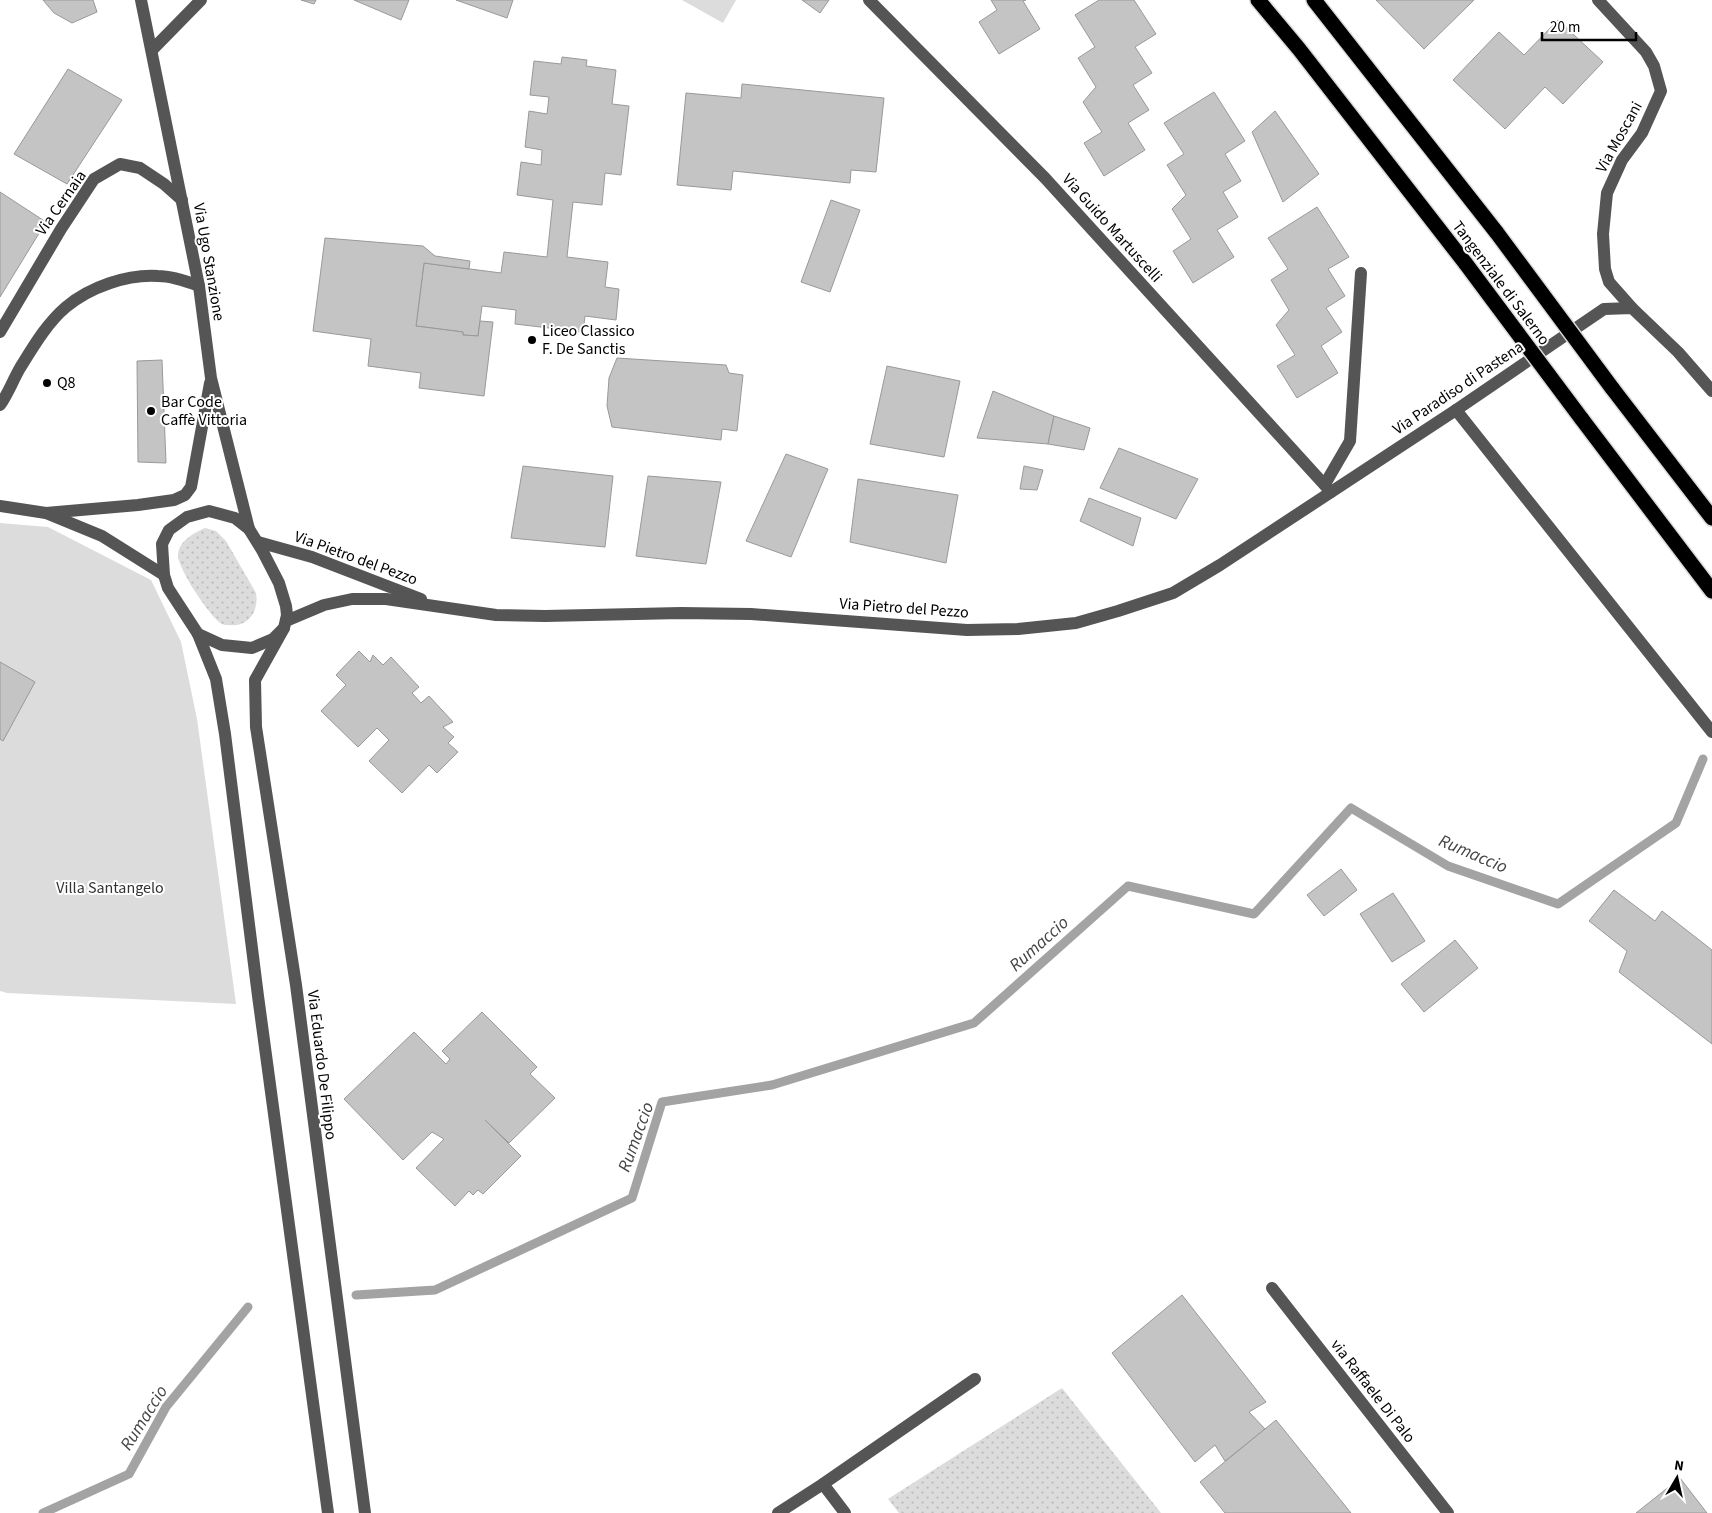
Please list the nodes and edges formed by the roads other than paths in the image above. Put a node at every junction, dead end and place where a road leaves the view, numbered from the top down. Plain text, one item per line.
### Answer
1 (141, 0) edge
2 (201, 0) edge
3 (869, 0) edge
4 (1258, 0) edge
5 (1314, 0) edge
6 (1598, 0) edge
7 (152, 50) junction
8 (182, 200) junction
9 (1361, 273) dead end
10 (199, 286) junction
11 (1632, 308) junction
12 (0, 332) edge
13 (211, 378) junction
14 (1712, 391) edge
15 (0, 405) edge
16 (1456, 410) junction
17 (1328, 488) junction
18 (0, 506) edge
19 (46, 513) junction
20 (1712, 518) edge
21 (249, 529) junction
22 (258, 542) junction
23 (164, 575) junction
24 (1712, 591) edge
25 (442, 607) junction
26 (285, 624) junction
27 (198, 634) junction
28 (1712, 732) edge
29 (1272, 1288) dead end
30 (974, 1379) dead end
31 (822, 1484) junction
32 (328, 1513) edge
33 (365, 1513) edge
34 (778, 1513) edge
35 (845, 1513) edge
36 (1448, 1513) edge

1 - 7 street, Via Ugo Stanzione
2 - 7 street
3 - 17 street, Via Guido Martuscelli
4 - 24 highway, Tangenziale di Salerno, bridge
5 - 20 highway, Tangenziale di Salerno, bridge
6 - 11 street, Via Moscani
7 - 8 street, Via Ugo Stanzione
8 - 10 street, Via Ugo Stanzione
8 - 12 street, Via Cernaia
9 - 17 street
10 - 13 street, Via Ugo Stanzione
10 - 15 street
11 - 14 street
11 - 16 street, Via Paradiso di Pastena
13 - 19 street
13 - 21 street, Via Ugo Stanzione
16 - 17 street, Via Paradiso di Pastena
16 - 28 street
17 - 25 street, Via Pietro del Pezzo
18 - 19 street
19 - 23 street
21 - 22 street
21 - 23 street
22 - 25 street, Via Pietro del Pezzo
22 - 26 street
23 - 27 street
25 - 26 street, Via Pietro del Pezzo
26 - 27 street
26 - 33 street, Via Eduardo De Filippo
27 - 32 street
29 - 36 street, via Raffaele Di Palo
30 - 31 street
31 - 34 street
31 - 35 street

